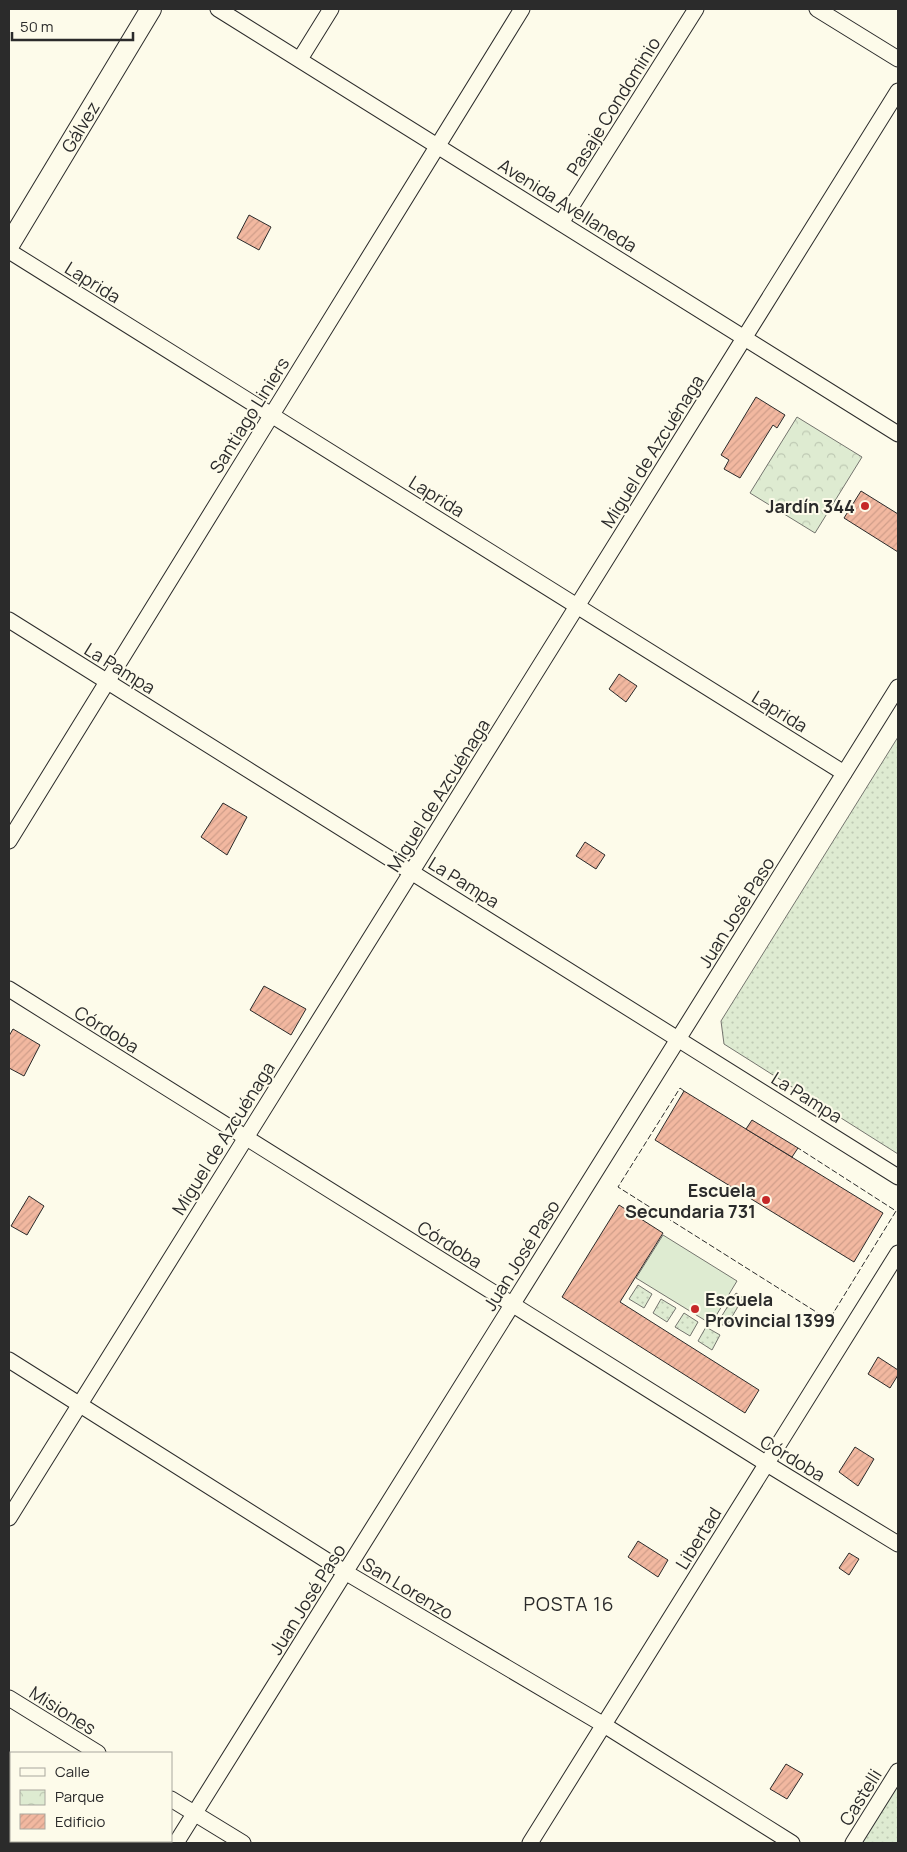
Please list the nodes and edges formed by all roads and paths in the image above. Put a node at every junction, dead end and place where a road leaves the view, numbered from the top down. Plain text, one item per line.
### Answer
1 (151, 9) edge
2 (218, 9) edge
3 (332, 9) edge
4 (522, 9) edge
5 (696, 9) edge
6 (817, 9) edge
7 (898, 58) edge
8 (300, 59) junction
9 (898, 91) edge
10 (437, 145) junction
11 (561, 223) junction
12 (9, 245) edge
13 (9, 251) edge
14 (745, 337) junction
15 (271, 415) junction
16 (898, 434) edge
17 (577, 606) junction
18 (9, 620) edge
19 (106, 681) junction
20 (898, 687) edge
21 (844, 773) junction
22 (9, 841) edge
23 (412, 872) junction
24 (9, 989) edge
25 (679, 1038) junction
26 (246, 1138) junction
27 (898, 1177) edge
28 (898, 1253) edge
29 (512, 1305) junction
30 (9, 1360) edge
31 (80, 1404) junction
32 (767, 1464) junction
33 (9, 1518) edge
34 (898, 1544) edge
35 (346, 1572) junction
36 (9, 1698) edge
37 (604, 1725) junction
38 (96, 1752) edge
39 (898, 1771) edge
40 (172, 1800) edge
41 (195, 1813) junction
42 (176, 1843) edge
43 (243, 1843) edge
44 (530, 1843) edge
45 (792, 1843) edge
46 (853, 1843) edge

1 - 12 main road, Gálvez
2 - 8 street, Avenida Avellaneda
3 - 8 street
4 - 10 street, Santiago Liniers
5 - 11 street, Pasaje Condominio
6 - 7 street
8 - 10 street, Avenida Avellaneda
9 - 14 street, Miguel de Azcuénaga
10 - 11 street, Avenida Avellaneda
10 - 15 street, Santiago Liniers
11 - 14 street, Avenida Avellaneda
13 - 15 street, Laprida
14 - 16 street, Avenida Avellaneda
14 - 17 street, Miguel de Azcuénaga
15 - 17 street, Laprida
15 - 19 street, Santiago Liniers
17 - 21 street, Laprida
17 - 23 street, Miguel de Azcuénaga
18 - 19 street, La Pampa
19 - 22 street, Santiago Liniers
19 - 23 street, La Pampa
20 - 21 street, Juan José Paso
21 - 25 street, Juan José Paso
23 - 25 street, La Pampa
23 - 26 street, Miguel de Azcuénaga
24 - 26 street, Córdoba
25 - 27 street, La Pampa
25 - 29 street, Juan José Paso
26 - 29 street, Córdoba
26 - 31 street, Miguel de Azcuénaga
28 - 32 street, Libertad
29 - 32 street, Córdoba
29 - 35 street, Juan José Paso
30 - 31 street, San Lorenzo
31 - 33 street, Miguel de Azcuénaga
31 - 35 street, San Lorenzo
32 - 34 street, Córdoba
32 - 37 street, Libertad
35 - 37 street, San Lorenzo
35 - 41 street, Juan José Paso
36 - 38 street, Misiones
37 - 44 street, Libertad
37 - 45 street, San Lorenzo
39 - 46 street, Castelli
40 - 41 street
41 - 42 street, Juan José Paso
41 - 43 street

